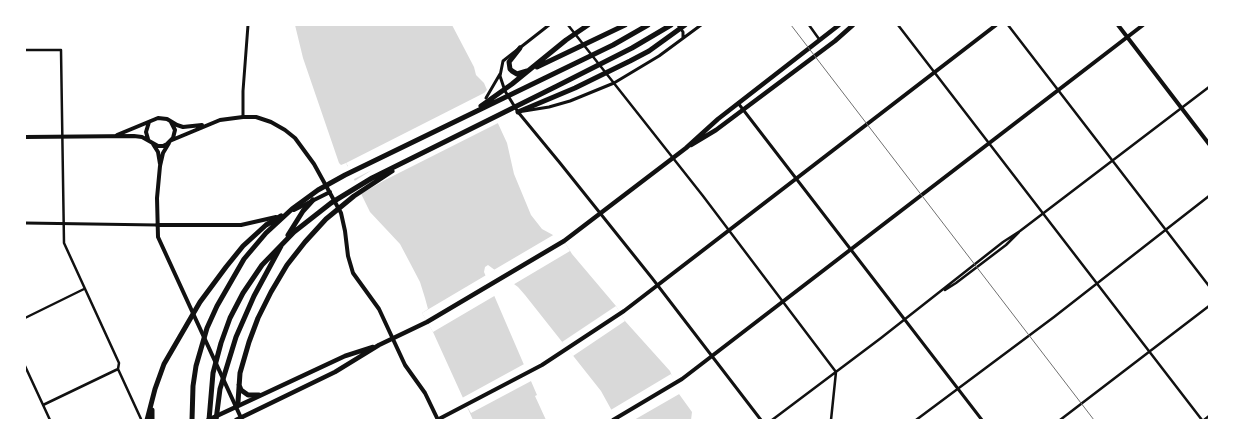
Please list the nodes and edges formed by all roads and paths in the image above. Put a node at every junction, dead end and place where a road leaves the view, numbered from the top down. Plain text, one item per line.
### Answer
1 (248, 25) edge
2 (549, 25) edge
3 (568, 25) edge
4 (588, 25) edge
5 (625, 25) edge
6 (648, 25) edge
7 (671, 25) edge
8 (678, 25) edge
9 (685, 25) edge
10 (701, 25) edge
11 (809, 25) edge
12 (839, 25) edge
13 (853, 25) edge
14 (898, 25) edge
15 (996, 25) edge
16 (1008, 25) edge
17 (1118, 25) edge
18 (1143, 25) edge
19 (1127, 37) junction
20 (683, 39) junction
21 (819, 39) junction
22 (520, 48) junction
23 (25, 50) edge
24 (554, 60) junction
25 (934, 73) junction
26 (500, 74) junction
27 (614, 83) junction
28 (1209, 87) edge
29 (504, 88) junction
30 (1058, 90) junction
31 (486, 98) dead end
32 (738, 103) junction
33 (1181, 108) junction
34 (744, 109) junction
35 (518, 112) junction
36 (243, 117) junction
37 (464, 117) junction
38 (151, 121) junction
39 (171, 122) junction
40 (206, 125) junction
41 (25, 137) edge
42 (62, 137) junction
43 (113, 137) junction
44 (171, 141) junction
45 (151, 143) junction
46 (989, 143) junction
47 (1209, 144) edge
48 (686, 148) junction
49 (412, 157) junction
50 (672, 159) junction
51 (1112, 161) junction
52 (160, 166) junction
53 (797, 178) junction
54 (330, 192) junction
55 (1209, 196) edge
56 (313, 200) junction
57 (292, 209) junction
58 (601, 214) junction
59 (1043, 214) junction
60 (25, 223) edge
61 (62, 224) junction
62 (157, 225) junction
63 (1165, 230) junction
64 (729, 231) junction
65 (851, 249) junction
66 (1097, 283) junction
67 (658, 285) junction
68 (1209, 286) edge
69 (84, 289) junction
70 (782, 302) junction
71 (1209, 306) edge
72 (25, 318) edge
73 (905, 320) junction
74 (393, 339) junction
75 (379, 345) junction
76 (1150, 351) junction
77 (713, 356) junction
78 (25, 366) edge
79 (118, 369) junction
80 (836, 372) junction
81 (238, 382) junction
82 (958, 388) junction
83 (259, 395) junction
84 (152, 402) junction
85 (43, 405) junction
86 (236, 406) junction
87 (1209, 416) edge
88 (141, 419) edge
89 (240, 419) edge
90 (50, 420) edge
91 (147, 420) edge
92 (152, 420) edge
93 (192, 420) edge
94 (209, 420) edge
95 (216, 420) edge
96 (437, 420) edge
97 (614, 420) edge
98 (761, 420) edge
99 (772, 420) edge
100 (831, 420) edge
101 (916, 420) edge
102 (982, 420) edge
103 (1060, 420) edge
104 (1203, 420) edge

1 - 36 street
2 - 22 street
3 - 27 street
4 - 37 highway
5 - 24 highway
6 - 37 highway
7 - 49 highway
8 - 20 street
9 - 35 highway
10 - 20 street
11 - 21 street
12 - 21 main road
13 - 34 main road
14 - 25 street
15 - 25 main road
16 - 30 street
17 - 19 main road
18 - 19 main road
19 - 30 main road
19 - 33 main road
20 - 27 street
21 - 32 main road
22 - 24 highway
22 - 26 street
23 - 42 street
24 - 29 highway
25 - 46 street
25 - 53 main road
26 - 29 street
26 - 31 street
27 - 35 street
27 - 50 street
28 - 33 street
29 - 35 street
30 - 46 main road
30 - 51 street
32 - 34 street
32 - 48 main road
33 - 47 main road
33 - 51 street
34 - 48 main road
34 - 53 street
35 - 58 street
36 - 40 main road
36 - 54 main road
37 - 57 highway
38 - 39 main road
38 - 43 main road
38 - 45 main road
39 - 40 main road
39 - 44 main road
40 - 44 main road
41 - 42 main road
42 - 43 main road
42 - 61 street
43 - 45 main road
44 - 45 main road
44 - 52 main road
45 - 52 main road
46 - 59 street
46 - 65 main road
48 - 50 main road
49 - 81 highway
49 - 94 highway
50 - 58 main road
50 - 64 street
51 - 59 street
51 - 63 street
52 - 62 main road
53 - 64 main road
53 - 65 street
54 - 56 main road
54 - 74 main road
55 - 63 street
56 - 62 main road
56 - 95 highway
57 - 84 highway
57 - 93 highway
58 - 67 street
58 - 74 main road
59 - 66 street
59 - 73 street
60 - 61 street
61 - 62 street
61 - 69 street
62 - 86 main road
63 - 66 street
63 - 68 street
64 - 67 main road
64 - 70 street
65 - 70 main road
65 - 73 street
66 - 76 street
66 - 82 street
67 - 77 street
67 - 96 main road
69 - 72 street
69 - 79 street
70 - 77 main road
70 - 80 street
71 - 76 street
73 - 80 street
73 - 82 street
74 - 75 main road
74 - 96 main road
75 - 83 main road
75 - 89 main road
76 - 103 street
76 - 104 street
77 - 97 main road
77 - 98 street
78 - 85 street
79 - 85 street
79 - 88 street
80 - 99 street
80 - 100 street
81 - 83 highway
81 - 86 highway
82 - 101 street
82 - 102 street
83 - 86 main road
84 - 91 highway
84 - 92 highway
85 - 90 street
86 - 89 main road
86 - 94 main road
87 - 104 street

